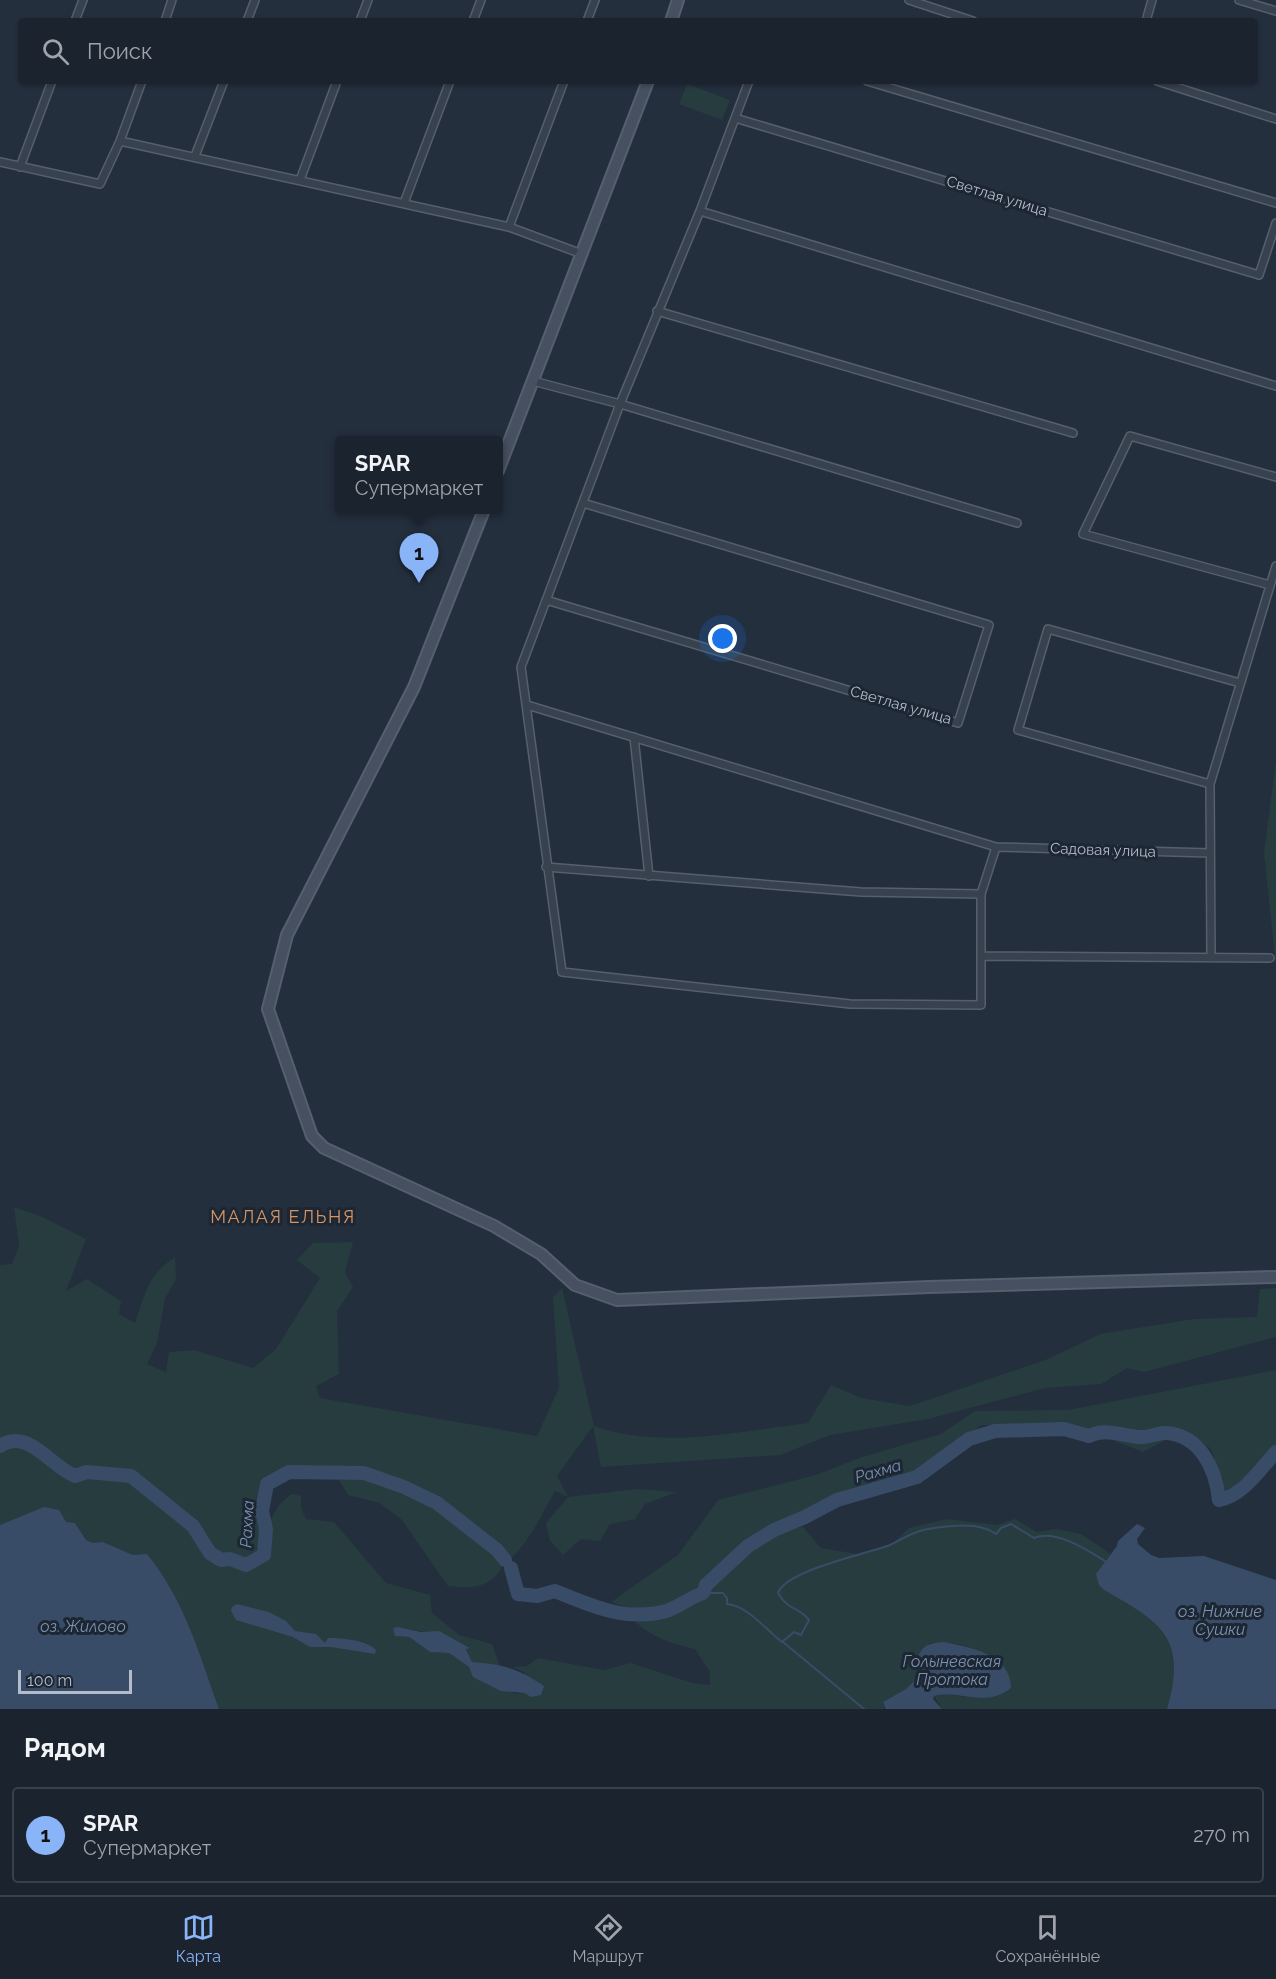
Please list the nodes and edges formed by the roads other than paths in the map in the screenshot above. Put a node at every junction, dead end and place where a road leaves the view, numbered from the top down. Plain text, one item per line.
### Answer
1 (83, 0) edge
2 (172, 0) edge
3 (255, 0) edge
4 (368, 0) edge
5 (481, 0) edge
6 (595, 0) edge
7 (678, 0) edge
8 (909, 0) edge
9 (1152, 0) edge
10 (1239, 0) edge
11 (1276, 11) edge
12 (76, 18) edge
13 (166, 18) edge
14 (248, 18) edge
15 (361, 18) edge
16 (474, 18) edge
17 (588, 18) edge
18 (672, 18) edge
19 (964, 18) edge
20 (1147, 18) edge
21 (51, 84) edge
22 (141, 84) edge
23 (223, 84) edge
24 (336, 84) edge
25 (449, 84) edge
26 (563, 84) edge
27 (647, 84) edge
28 (748, 84) edge
29 (877, 84) edge
30 (1166, 84) edge
31 (735, 118) junction
32 (1276, 119) edge
33 (120, 141) junction
34 (195, 156) junction
35 (0, 162) edge
36 (20, 166) junction
37 (300, 180) junction
38 (404, 203) junction
39 (1276, 203) edge
40 (700, 211) junction
41 (1276, 223) edge
42 (509, 227) junction
43 (582, 254) junction
44 (657, 311) junction
45 (533, 381) junction
46 (1276, 386) edge
47 (620, 404) junction
48 (1073, 433) dead end
49 (503, 458) edge
50 (1276, 477) edge
51 (583, 503) junction
52 (482, 514) edge
53 (1017, 523) dead end
54 (1276, 566) edge
55 (1270, 585) junction
56 (546, 600) junction
57 (1240, 683) junction
58 (526, 705) junction
59 (634, 737) junction
60 (1210, 784) junction
61 (996, 847) junction
62 (1210, 853) junction
63 (546, 867) junction
64 (649, 876) junction
65 (981, 894) junction
66 (983, 956) junction
67 (1211, 958) junction
68 (1270, 958) dead end
69 (1276, 1277) edge

1 - 12 street
2 - 13 street
3 - 14 street
4 - 15 street
5 - 16 street
6 - 17 street
7 - 18 street
8 - 19 street
9 - 20 street
10 - 11 street
21 - 36 street
22 - 33 street
23 - 34 street
24 - 37 street
25 - 38 street
26 - 42 street
27 - 43 street
28 - 31 street
29 - 39 street
30 - 32 street
31 - 40 street
31 - 41 street, Светлая улица
33 - 34 street
33 - 36 street
34 - 37 street
35 - 36 street
37 - 38 street
38 - 42 street
40 - 44 street
40 - 46 street
42 - 43 street
43 - 45 street
44 - 47 street
44 - 48 street
45 - 47 street
45 - 49 street
47 - 51 street
47 - 53 street
50 - 55 street
51 - 56 street
51 - 56 street, Светлая улица
52 - 69 street
54 - 55 street
55 - 57 street
56 - 58 street
57 - 60 street
57 - 60 street
58 - 59 street
58 - 63 street
59 - 61 street
59 - 64 street
60 - 62 street
61 - 62 street, Садовая улица
61 - 65 street
62 - 67 street
63 - 64 street
63 - 66 street
64 - 65 street
65 - 66 street
66 - 67 street
67 - 68 street

